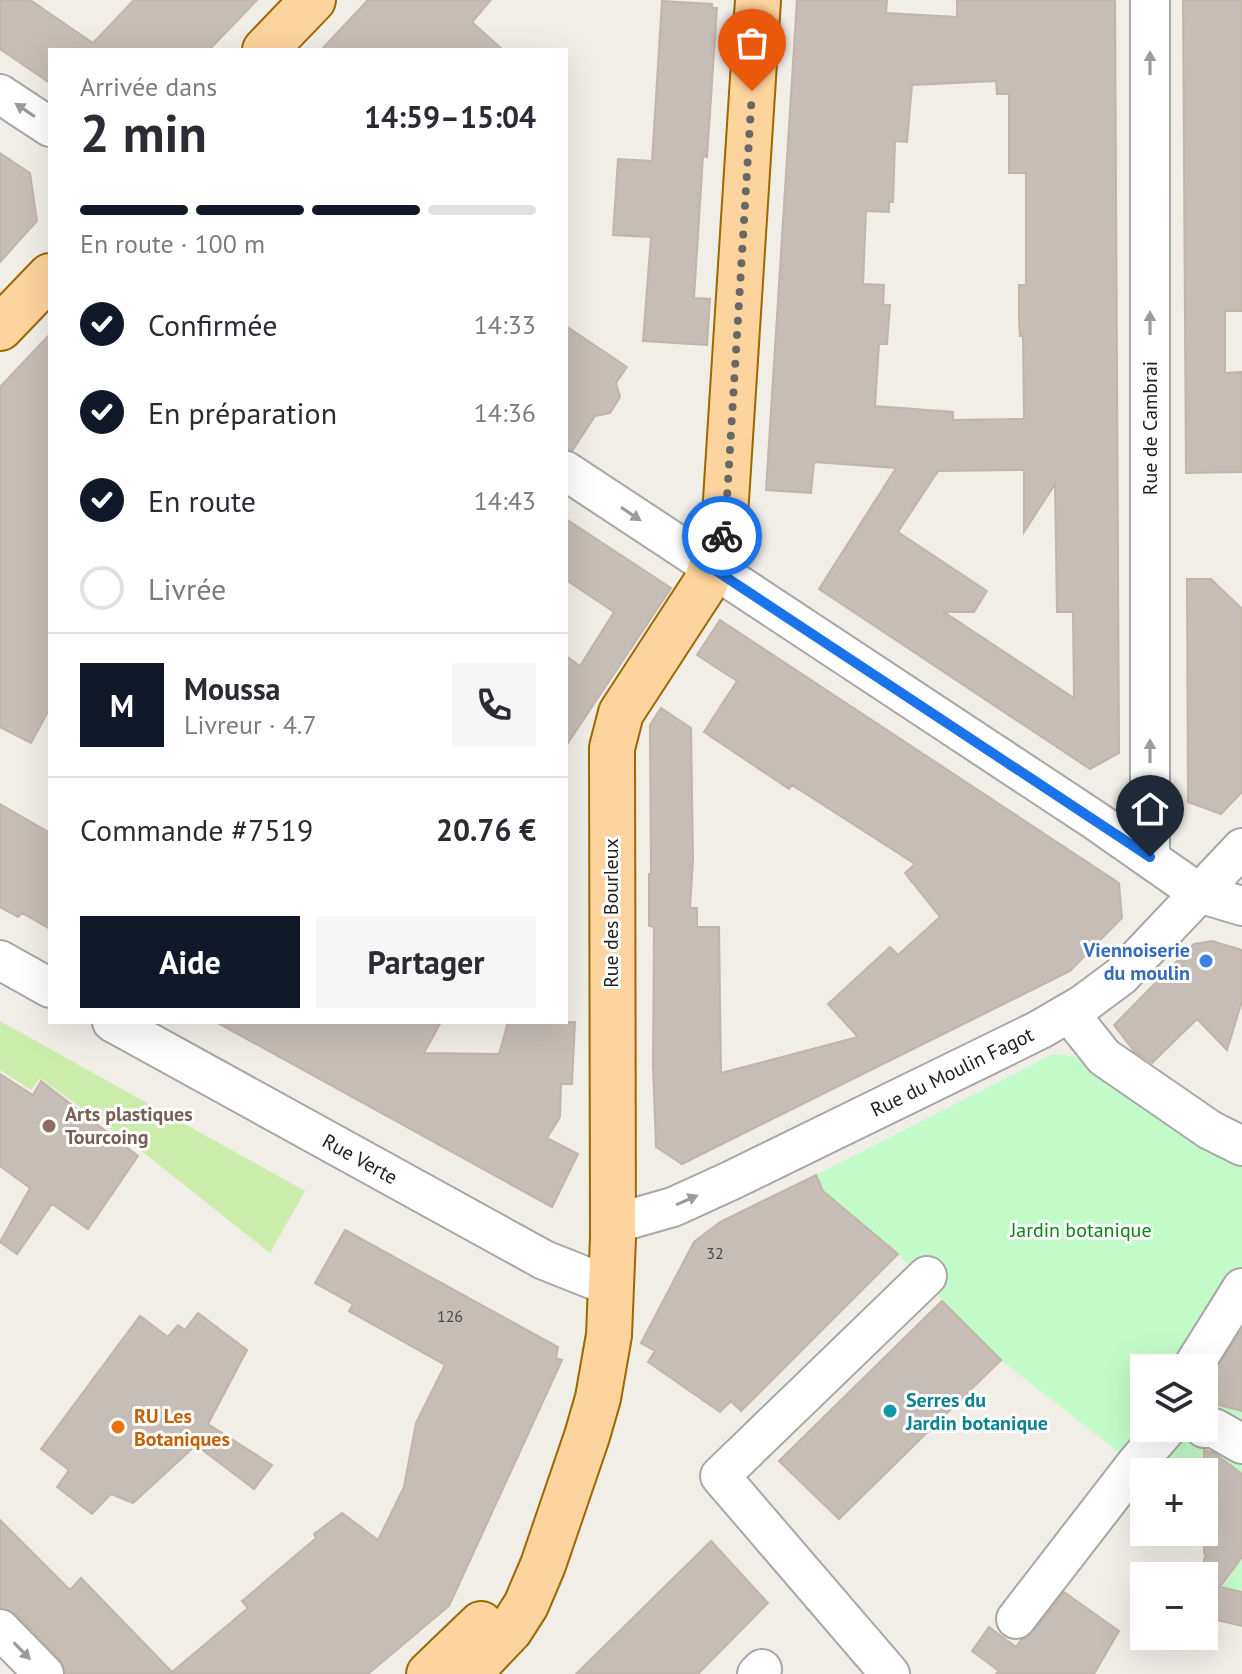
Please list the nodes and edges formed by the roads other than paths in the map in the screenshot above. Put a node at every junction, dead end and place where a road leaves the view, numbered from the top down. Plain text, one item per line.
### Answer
1 (313, 0) edge
2 (758, 0) edge
3 (1150, 0) edge
4 (267, 48) edge
5 (0, 94) edge
6 (48, 126) edge
7 (48, 278) edge
8 (0, 328) edge
9 (568, 472) edge
10 (712, 568) junction
11 (1242, 848) edge
12 (1150, 857) junction
13 (1199, 893) junction
14 (1242, 906) edge
15 (0, 960) edge
16 (48, 987) edge
17 (1069, 1013) junction
18 (116, 1024) edge
19 (1242, 1146) edge
20 (613, 1224) junction
21 (927, 1276) dead end
22 (612, 1287) junction
23 (1242, 1288) edge
24 (1201, 1354) edge
25 (1218, 1430) edge
26 (1155, 1442) edge
27 (1242, 1444) edge
28 (1016, 1619) dead end
29 (0, 1629) edge
30 (447, 1672) edge
31 (44, 1674) edge
32 (890, 1674) edge

1 - 4 main road
2 - 10 main road, Rue des Bourleux
12 -> 3 street, Rue de Cambrai
6 -> 5 street
7 - 8 main road
9 -> 10 street
10 - 12 street
10 - 20 main road, Rue des Bourleux
11 - 13 street, Rue du Moulin Fagot
12 - 13 street
13 - 14 street
13 - 17 street, Rue du Moulin Fagot
15 - 16 street
17 - 19 street
20 -> 17 street, Rue du Moulin Fagot
18 - 22 street, Rue Verte
20 - 22 main road, Rue des Bourleux
21 - 32 street
22 - 30 main road
23 - 24 street
25 - 27 street
26 - 28 street
29 -> 31 street

